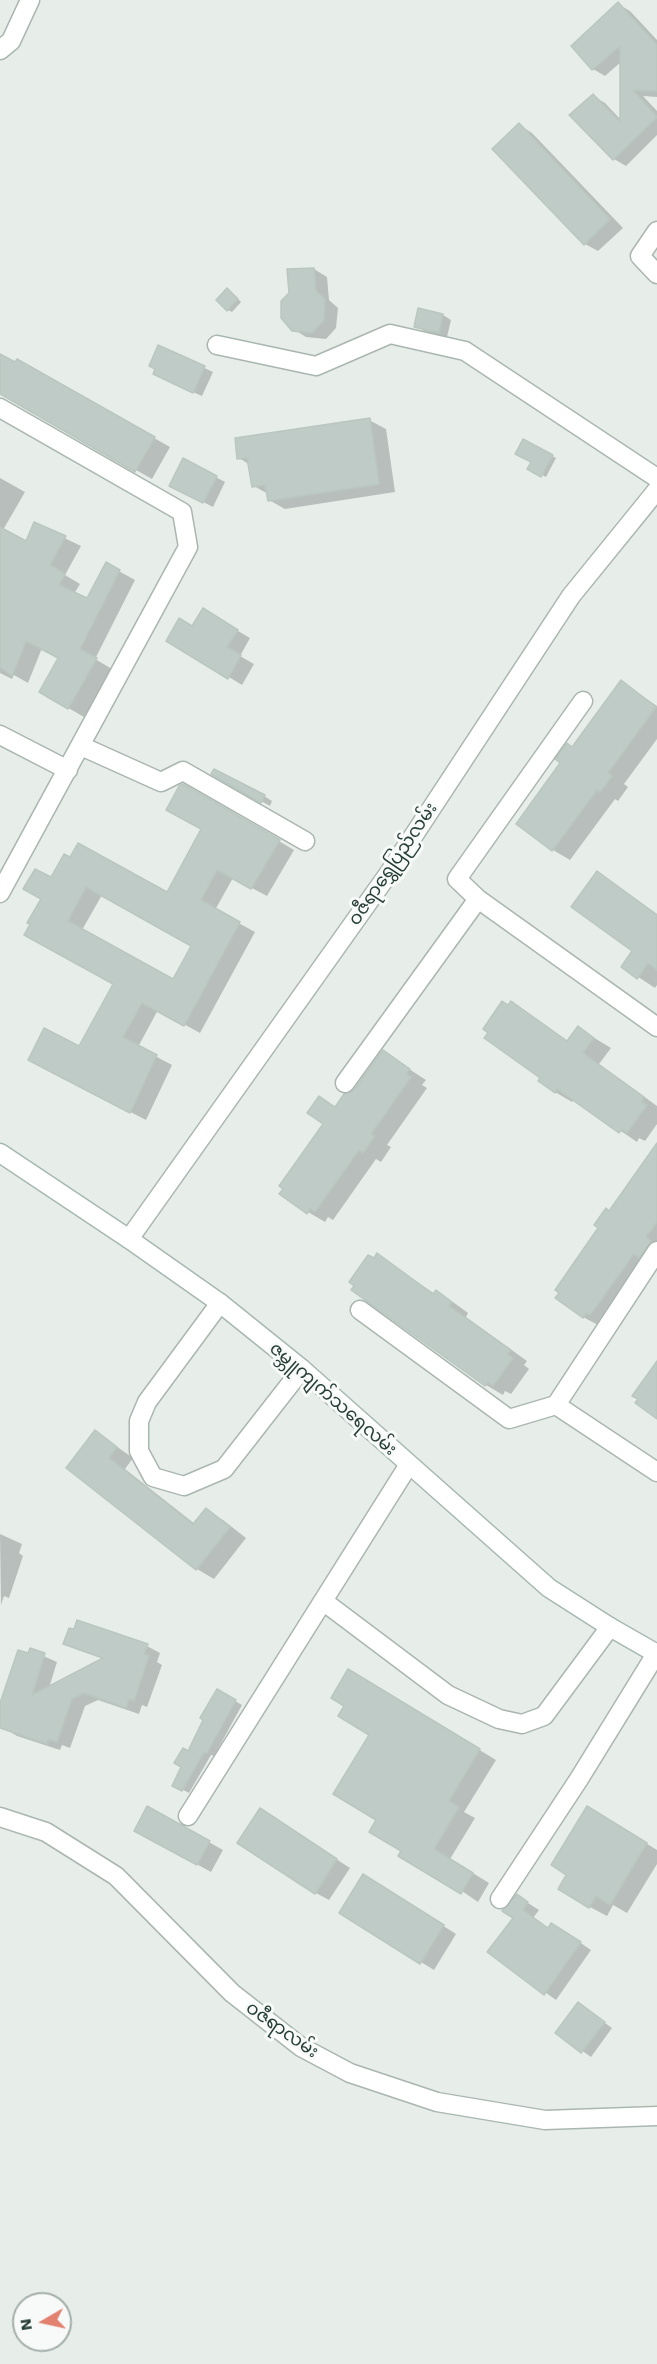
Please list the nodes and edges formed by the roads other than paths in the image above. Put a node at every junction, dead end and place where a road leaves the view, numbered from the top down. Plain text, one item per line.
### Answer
1 (30, 0) edge
2 (0, 50) edge
3 (657, 231) edge
4 (657, 274) edge
5 (217, 345) dead end
6 (0, 408) edge
7 (657, 478) edge
8 (657, 490) edge
9 (583, 701) dead end
10 (0, 735) edge
11 (81, 746) junction
12 (68, 770) junction
13 (305, 841) dead end
14 (0, 893) edge
15 (478, 899) junction
16 (657, 1026) edge
17 (345, 1083) dead end
18 (0, 1153) edge
19 (129, 1239) junction
20 (657, 1251) edge
21 (220, 1303) junction
22 (360, 1310) dead end
23 (302, 1369) junction
24 (556, 1405) junction
25 (408, 1466) junction
26 (657, 1472) edge
27 (323, 1601) junction
28 (610, 1627) junction
29 (656, 1654) edge
30 (188, 1816) dead end
31 (0, 1817) edge
32 (500, 1899) dead end
33 (657, 2116) edge

1 - 2 street
3 - 4 street
5 - 7 street
6 - 11 street
8 - 19 street, ဝဇီရာရွှေပြည်လမ်း
9 - 15 street
10 - 12 street
11 - 12 street
11 - 13 street
12 - 14 street
15 - 16 street
15 - 17 street
18 - 19 street, ဇမ္ဘူကျက်သရေလမ်း
19 - 21 street, ဇမ္ဘူကျက်သရေလမ်း
20 - 24 street
21 - 23 street, ဇမ္ဘူကျက်သရေလမ်း
21 - 23 street
22 - 24 street
23 - 25 street, ဇမ္ဘူကျက်သရေလမ်း
24 - 26 street
25 - 27 street
25 - 28 street, ဇမ္ဘူကျက်သရေလမ်း
27 - 28 street
27 - 30 street
28 - 29 street, ဇမ္ဘူကျက်သရေလမ်း
29 - 32 street
31 - 33 street, ဝဇီရာလမ်း

